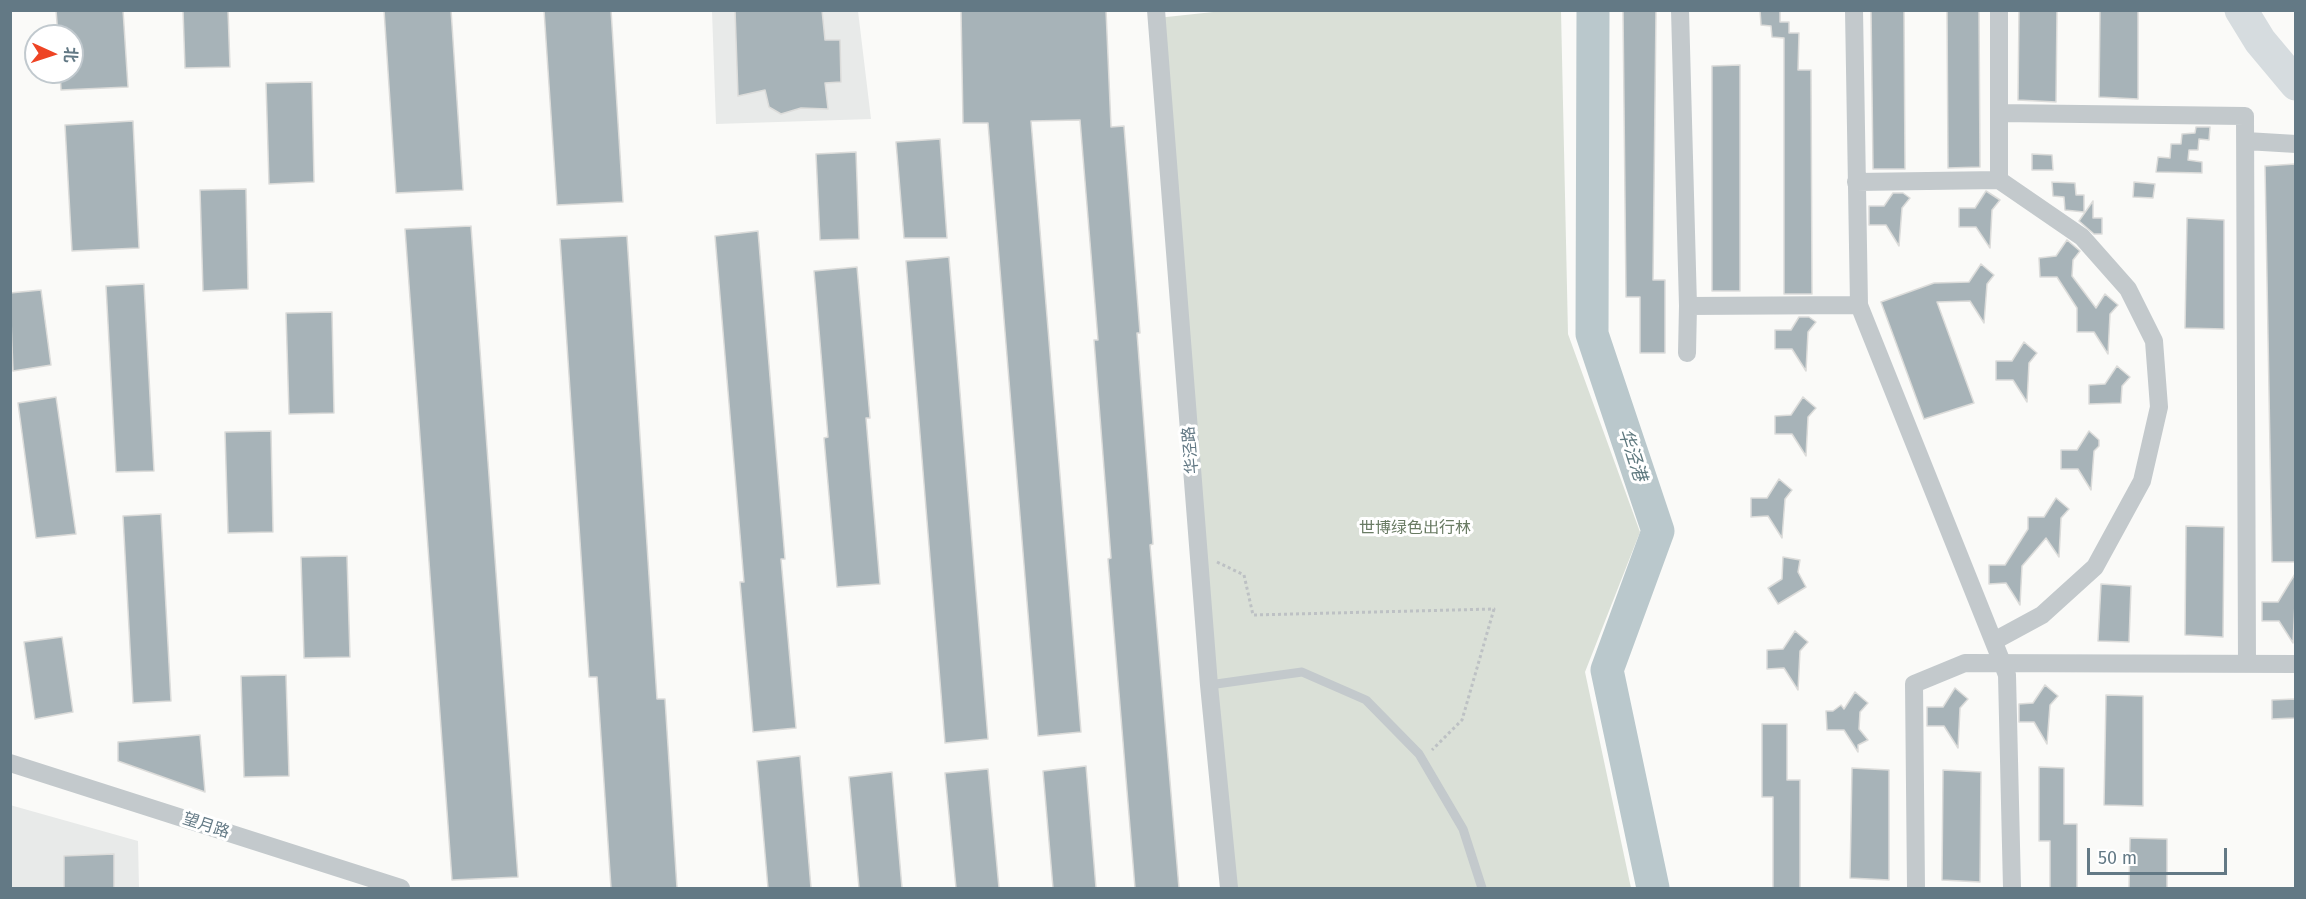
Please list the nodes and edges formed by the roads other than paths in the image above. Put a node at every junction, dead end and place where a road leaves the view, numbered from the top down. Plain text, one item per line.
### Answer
1 (1156, 10) edge
2 (1680, 10) edge
3 (1854, 10) edge
4 (1999, 10) edge
5 (2229, 10) edge
6 (2241, 10) edge
7 (2260, 41) junction
8 (2295, 84) edge
9 (2000, 112) junction
10 (2246, 141) junction
11 (2295, 144) edge
12 (1999, 180) junction
13 (1856, 182) junction
14 (1858, 305) junction
15 (1689, 306) junction
16 (1687, 353) dead end
17 (1994, 641) junction
18 (2003, 664) junction
19 (2247, 664) junction
20 (2295, 664) edge
21 (1209, 685) junction
22 (10, 763) edge
23 (401, 888) edge
24 (1229, 888) edge
25 (1482, 888) edge
26 (1916, 888) edge
27 (2012, 888) edge

1 - 21 street, 华泾路
2 - 15 street
3 - 13 street
4 - 9 street
5 - 7 highway
6 - 7 highway
7 - 8 highway
9 - 10 street
9 - 12 street
10 - 11 street
10 - 19 street
12 - 13 street
12 - 17 street
13 - 14 street
14 - 15 street
14 - 17 street
15 - 16 street
17 - 18 street
18 - 19 street
18 - 26 street
18 - 27 street
19 - 20 street
21 - 24 street, 华泾路
21 - 25 lane
22 - 23 street, 望月路

